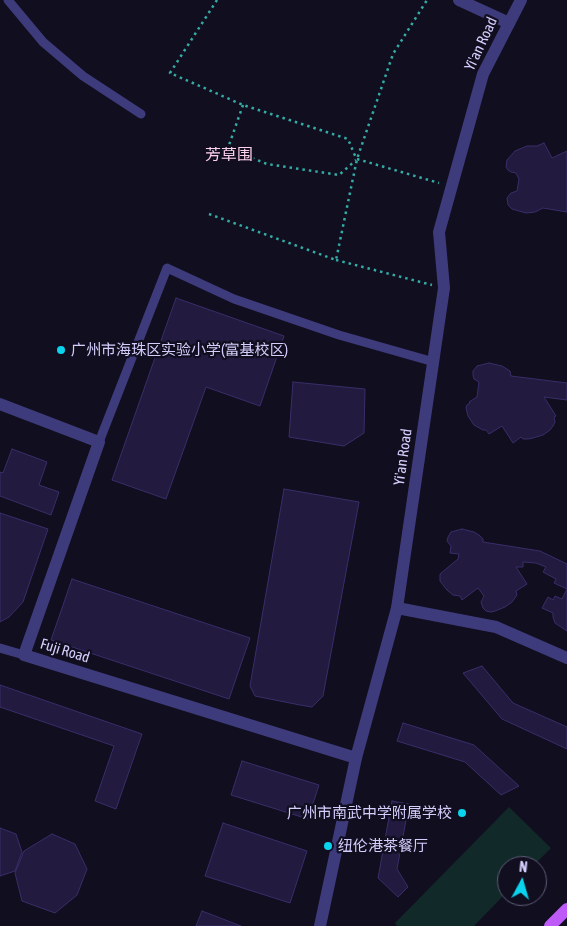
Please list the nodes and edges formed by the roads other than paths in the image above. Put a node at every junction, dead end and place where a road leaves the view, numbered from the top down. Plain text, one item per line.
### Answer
1 (8, 0) edge
2 (459, 0) edge
3 (520, 0) edge
4 (509, 23) junction
5 (141, 114) dead end
6 (434, 362) junction
7 (0, 404) edge
8 (99, 442) junction
9 (397, 608) junction
10 (0, 648) edge
11 (24, 655) junction
12 (567, 658) edge
13 (356, 758) junction
14 (567, 909) edge
15 (320, 926) edge
16 (550, 926) edge

1 - 5 lane
2 - 4 street
3 - 4 street, Yi'an Road
4 - 6 street, Yi'an Road
6 - 8 lane
6 - 9 street, Yi'an Road
7 - 8 street
8 - 11 street, Fuji Road
9 - 12 street
9 - 13 street, Yi'an Road
10 - 11 lane
11 - 13 street, Fuji Road
13 - 15 street, Yi'an Road
14 - 16 main road

